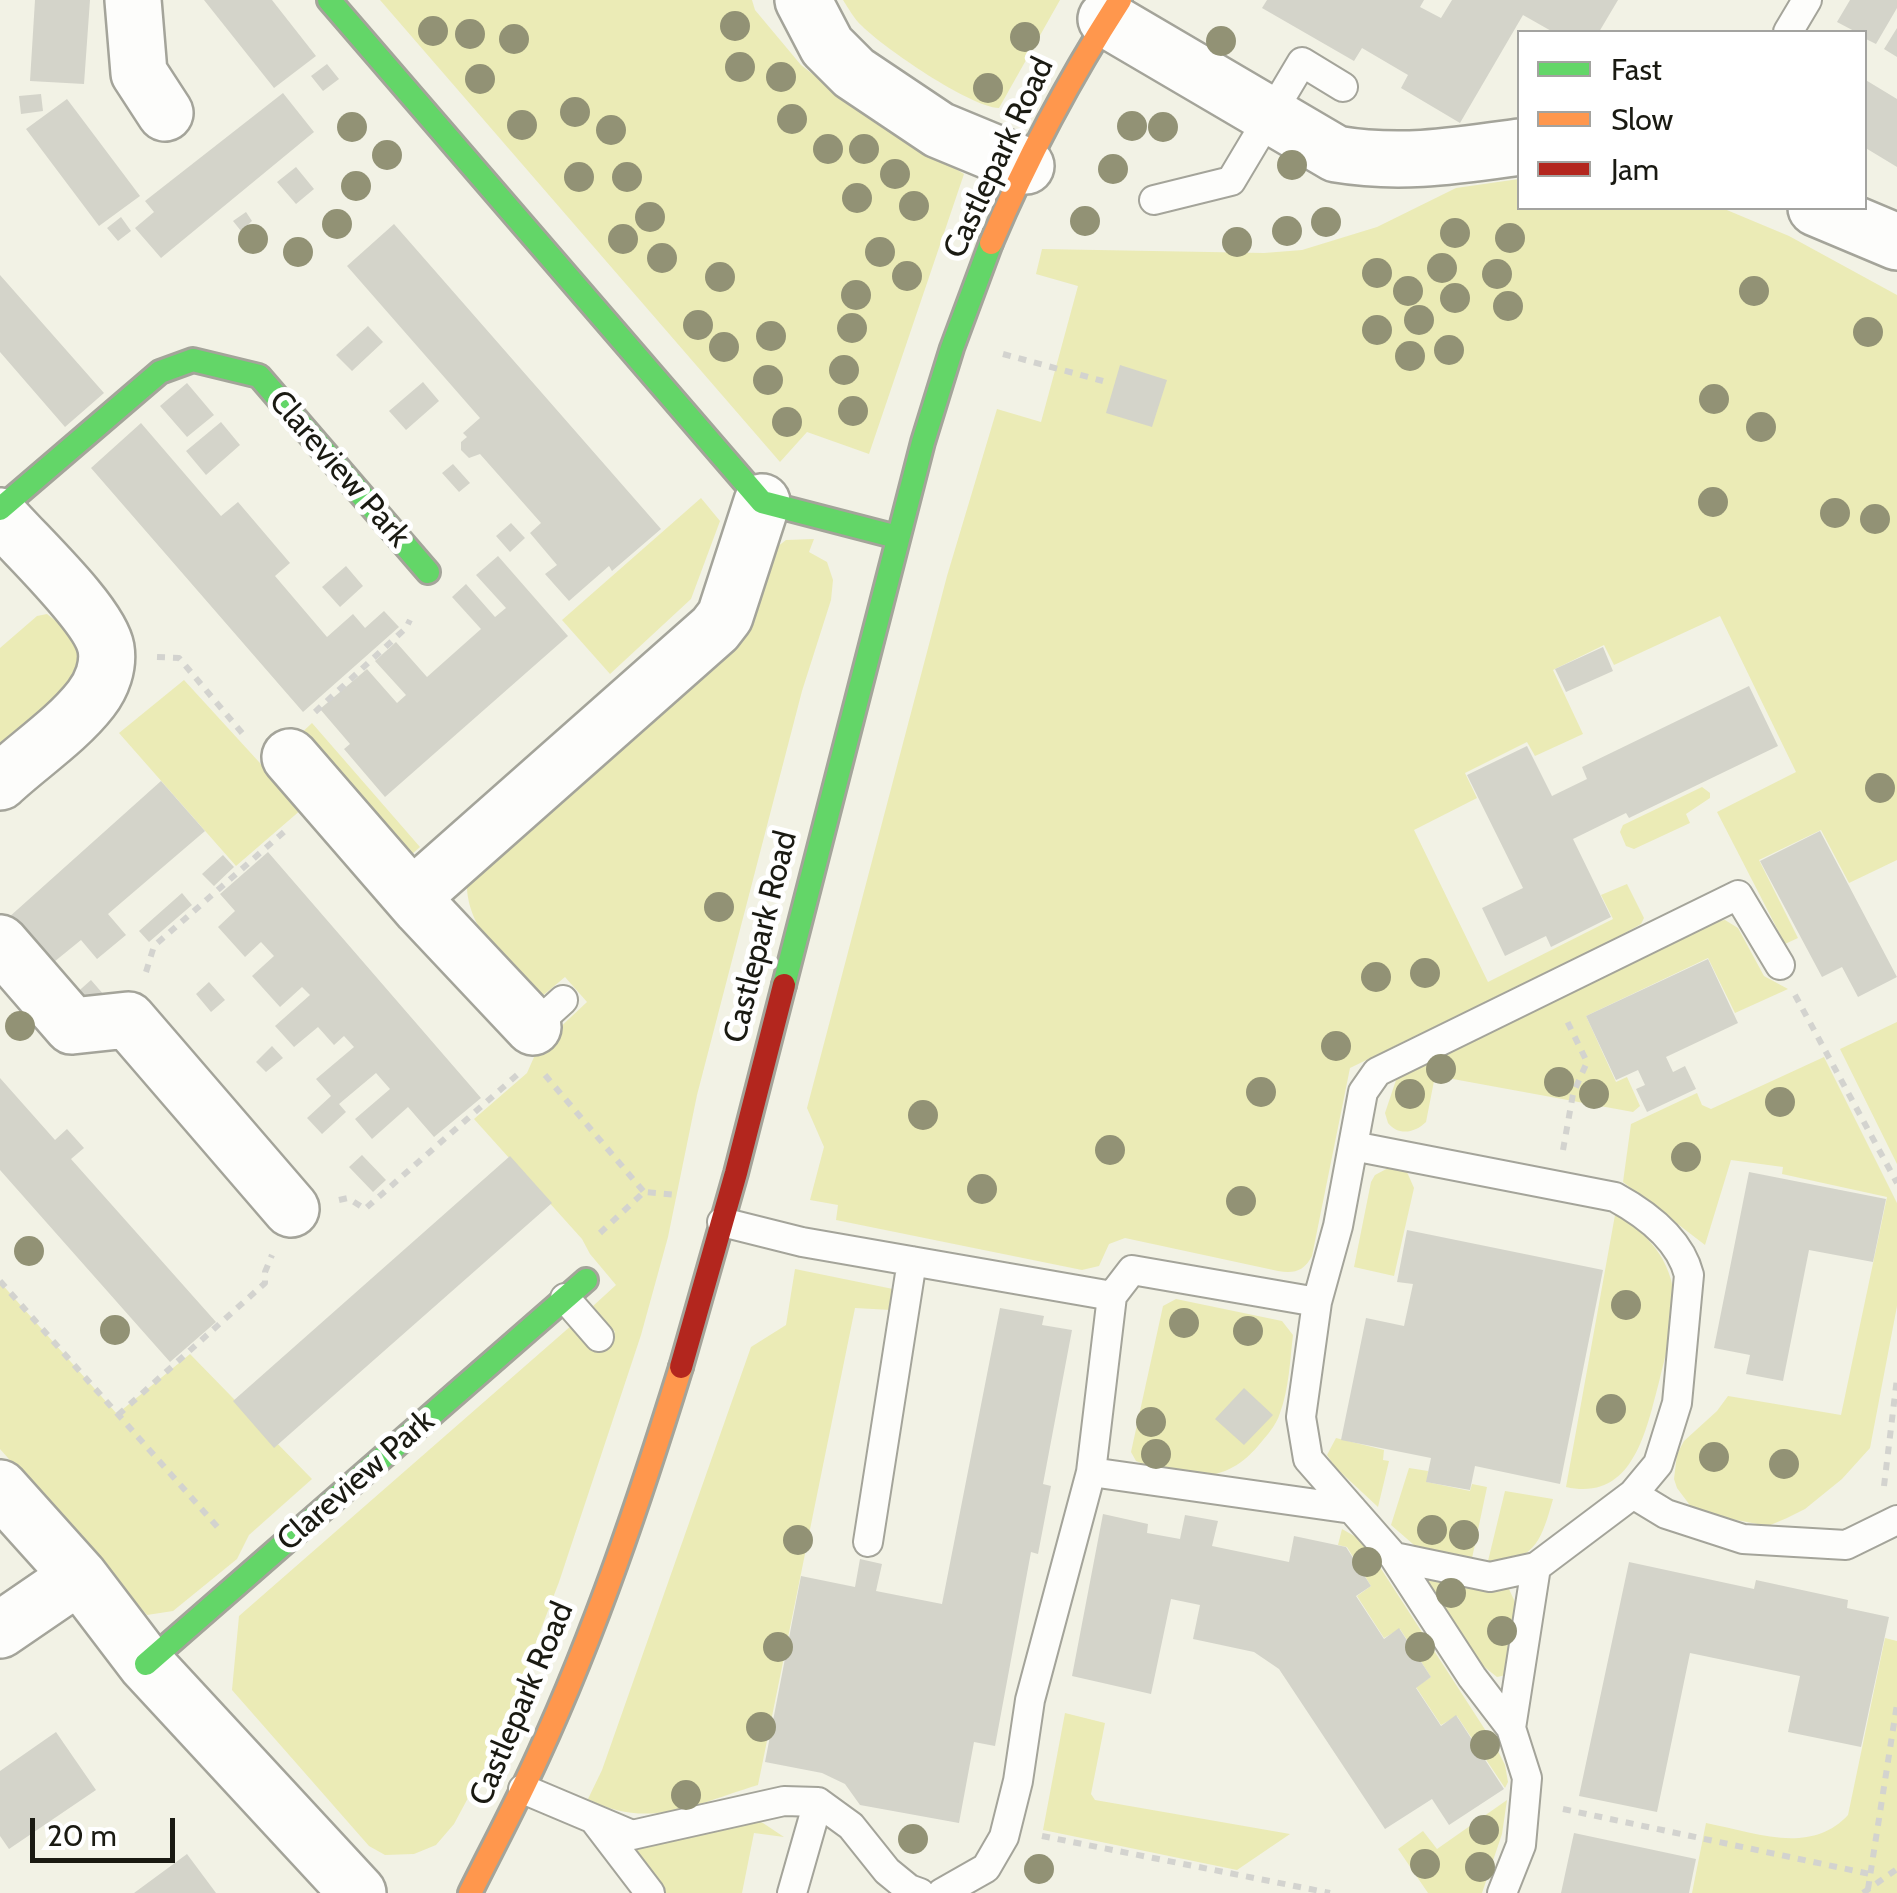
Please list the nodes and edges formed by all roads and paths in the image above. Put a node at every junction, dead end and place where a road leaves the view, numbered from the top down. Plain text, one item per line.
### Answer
1 (133, 0) edge
2 (329, 0) edge
3 (803, 0) edge
4 (1806, 0) edge
5 (1113, 10) edge
6 (1789, 30) edge
7 (1343, 87) dead end
8 (165, 113) dead end
9 (1270, 116) junction
10 (1517, 147) edge
11 (1026, 166) junction
12 (1154, 200) dead end
13 (1821, 210) edge
14 (1897, 242) edge
15 (956, 341) junction
16 (1103, 382) dead end
17 (762, 502) junction
18 (0, 513) edge
19 (896, 537) junction
20 (428, 572) joint
21 (106, 656) junction
22 (293, 754) junction
23 (0, 782) edge
24 (412, 897) junction
25 (0, 943) edge
26 (1780, 966) joint
27 (1551, 987) junction
28 (128, 1020) junction
29 (543, 1029) junction
30 (1354, 1146) junction
31 (1897, 1182) edge
32 (1559, 1186) junction
33 (644, 1192) junction
34 (291, 1210) junction
35 (724, 1211) junction
36 (912, 1261) junction
37 (0, 1281) edge
38 (576, 1289) junction
39 (1112, 1296) junction
40 (1316, 1302) junction
41 (599, 1336) dead end
42 (1897, 1378) edge
43 (118, 1415) junction
44 (1090, 1472) junction
45 (0, 1488) edge
46 (1633, 1494) junction
47 (1352, 1509) junction
48 (1888, 1524) edge
49 (868, 1542) dead end
50 (1394, 1557) junction
51 (1536, 1568) junction
52 (254, 1569) junction
53 (79, 1576) junction
54 (0, 1630) edge
55 (146, 1664) junction
56 (1897, 1704) edge
57 (1510, 1728) junction
58 (523, 1789) junction
59 (818, 1802) junction
60 (1524, 1803) junction
61 (595, 1821) junction
62 (1006, 1829) junction
63 (1897, 1870) edge
64 (1870, 1874) junction
65 (1865, 1891) edge
66 (358, 1893) edge
67 (470, 1893) edge
68 (650, 1893) edge
69 (792, 1893) edge
70 (920, 1893) edge
71 (942, 1893) edge
72 (1330, 1893) edge
73 (1502, 1893) edge

1 - 8 street
2 - 17 street
3 - 11 street
4 - 6 lane
5 - 9 street
5 - 11 street, Castlepark Road
7 - 9 lane
9 - 10 street
9 - 12 lane
11 - 15 street, Castlepark Road
13 - 14 street
15 - 16 path
15 - 19 street, Castlepark Road
17 - 19 street
17 - 24 street
18 - 20 street, Clareview Park
18 - 21 street, Clareview Park
19 - 35 street, Castlepark Road
20 - 22 path
21 - 22 path
21 - 23 street
22 - 24 street
22 - 28 path
24 - 29 street
25 - 28 street
26 - 27 lane
26 - 31 path
27 - 30 lane
27 - 32 path
28 - 34 street
29 - 33 path
29 - 34 path
30 - 32 lane
30 - 40 lane
32 - 46 lane
33 - 35 path
33 - 38 path
34 - 43 path
35 - 36 lane
35 - 58 street, Castlepark Road
36 - 39 lane
36 - 49 lane
37 - 43 path
38 - 41 lane
38 - 52 street, Clareview Park
39 - 40 lane
39 - 44 lane
40 - 47 lane
42 - 48 path
43 - 52 path
44 - 47 lane
44 - 62 lane
45 - 53 street
46 - 48 lane
46 - 51 lane
47 - 50 lane
50 - 51 lane
50 - 57 lane
51 - 57 lane
52 - 55 street, Clareview Park
53 - 54 street
53 - 55 street
55 - 66 street
56 - 64 path
57 - 60 lane
58 - 61 lane
58 - 67 street, Castlepark Road
59 - 61 lane
59 - 69 lane
59 - 70 lane
60 - 64 path
60 - 73 lane
61 - 68 lane
62 - 71 lane
62 - 72 path
63 - 65 path
64 - 65 path

